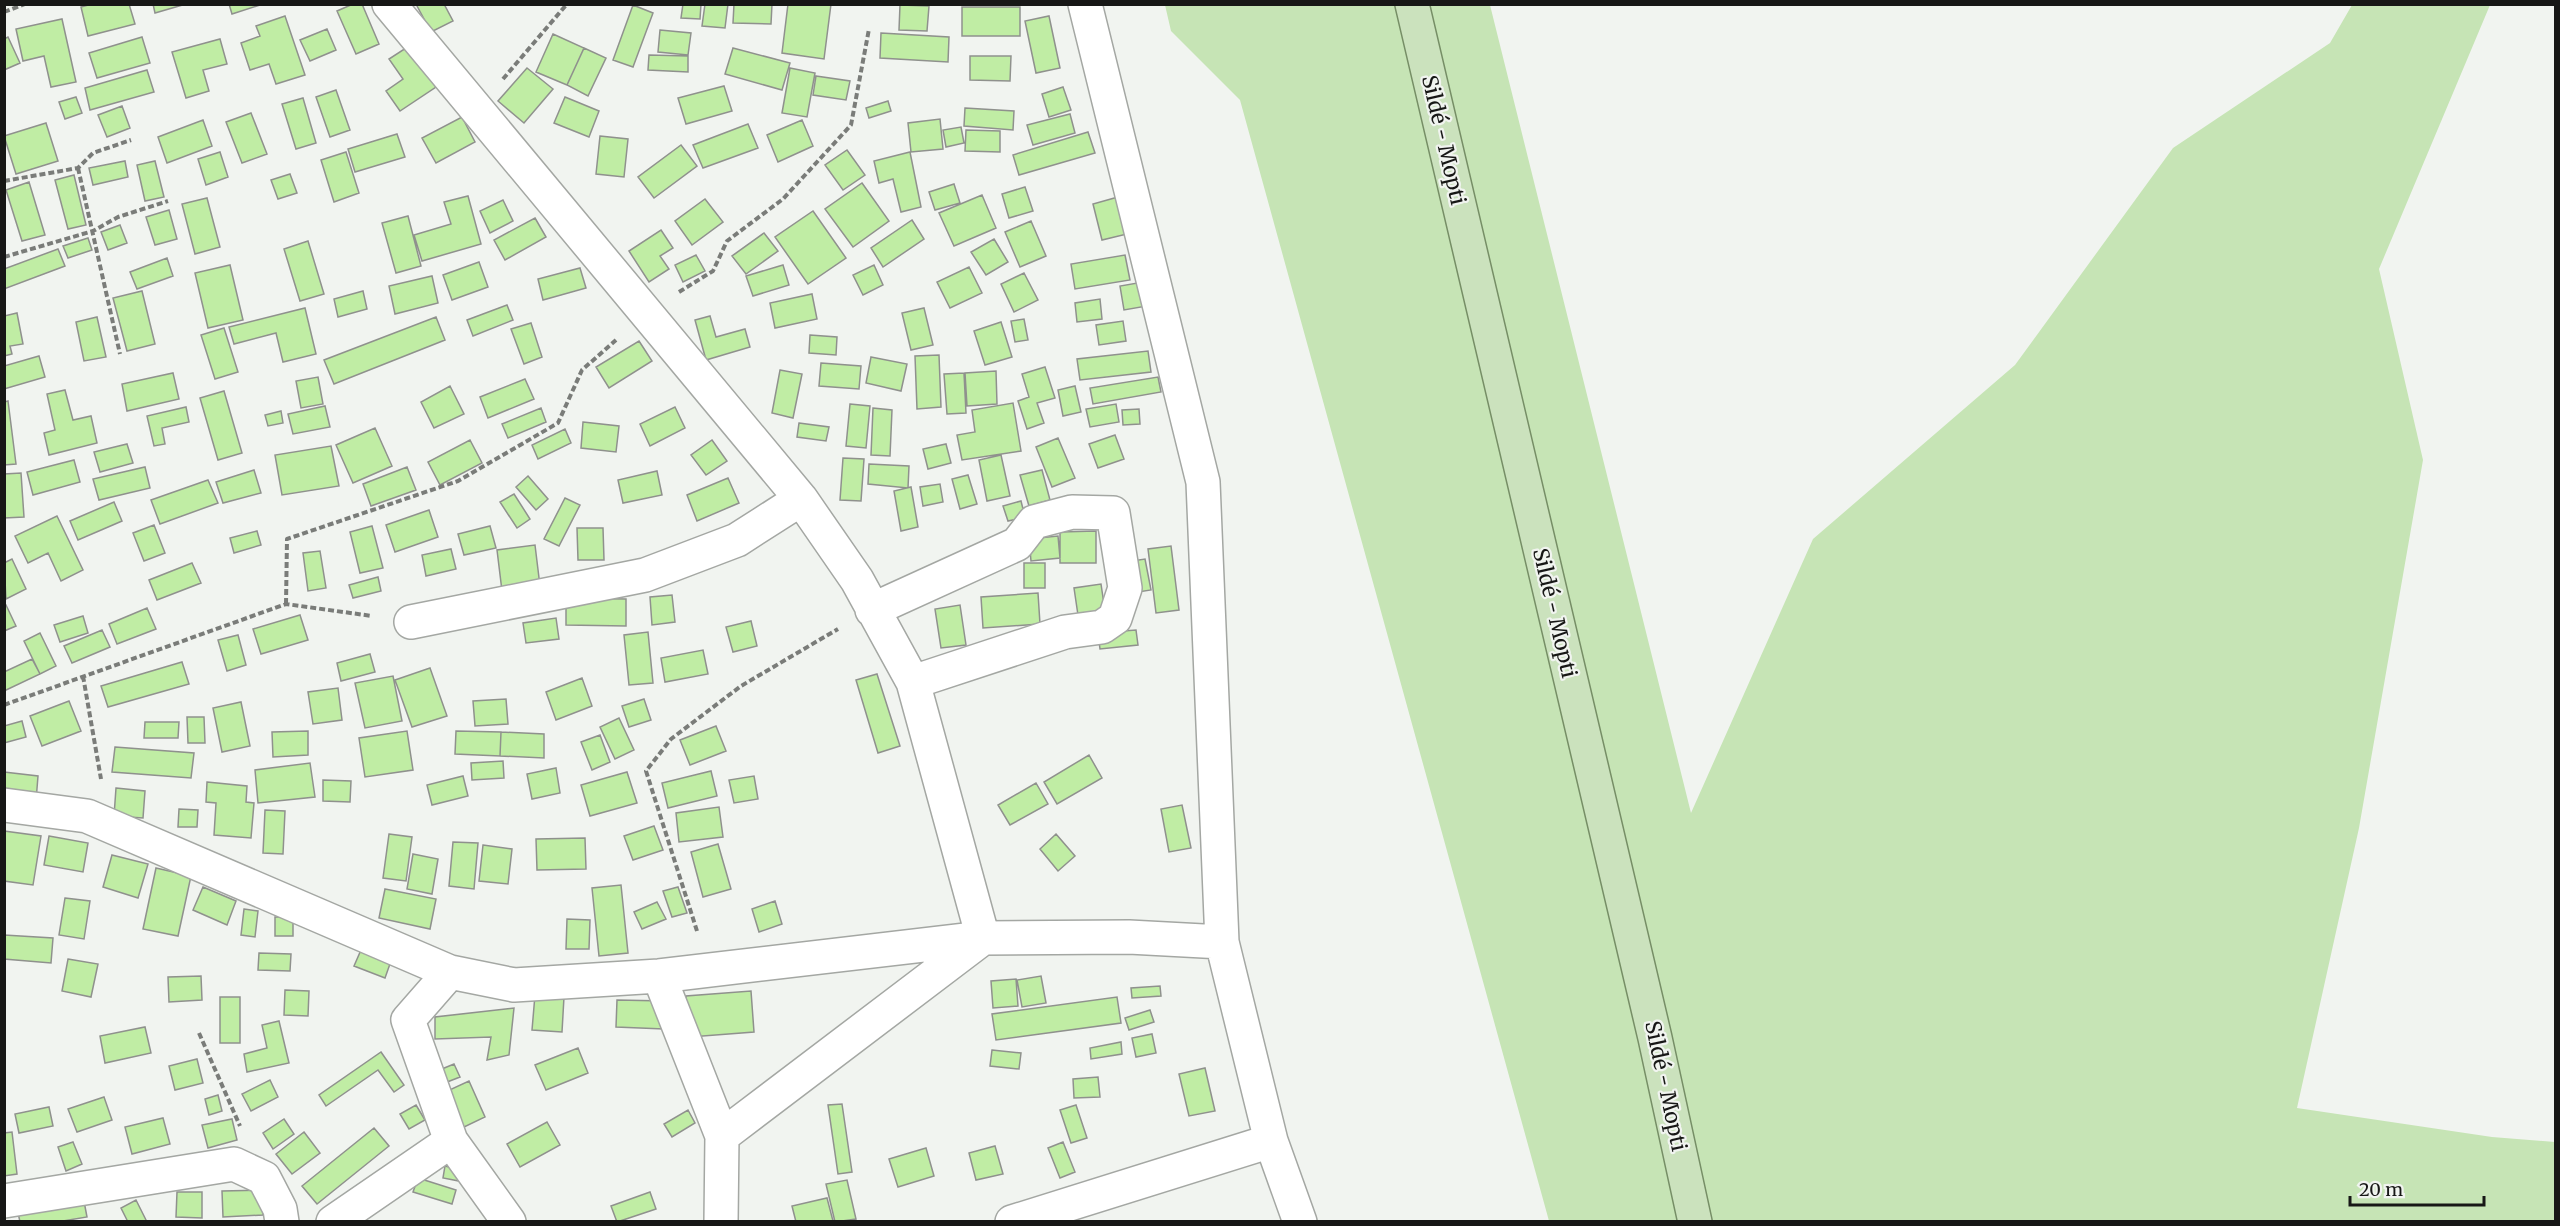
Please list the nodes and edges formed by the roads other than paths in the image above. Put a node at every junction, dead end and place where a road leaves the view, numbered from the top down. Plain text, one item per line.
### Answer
1 (389, 4) edge
2 (1085, 4) edge
3 (1412, 4) edge
4 (801, 499) junction
5 (872, 609) junction
6 (411, 622) road end
7 (913, 682) junction
8 (4, 805) edge
9 (983, 938) junction
10 (1222, 942) junction
11 (450, 972) junction
12 (659, 976) junction
13 (722, 1136) junction
14 (451, 1141) junction
15 (1271, 1141) junction
16 (4, 1201) edge
17 (282, 1221) edge
18 (333, 1221) edge
19 (509, 1221) edge
20 (721, 1221) edge
21 (1012, 1221) edge
22 (1300, 1221) edge
23 (1695, 1221) edge

1 - 4 street
2 - 10 street
3 - 23 main road, Sildé - Mopti
4 - 5 street
4 - 6 street
5 - 7 street
5 - 7 street
7 - 9 street
8 - 11 street
9 - 10 street
9 - 12 street
9 - 13 street
10 - 15 street
11 - 12 street
11 - 14 street
12 - 13 street
13 - 20 street
14 - 18 street
14 - 19 street
15 - 21 street
15 - 22 street
16 - 17 street

